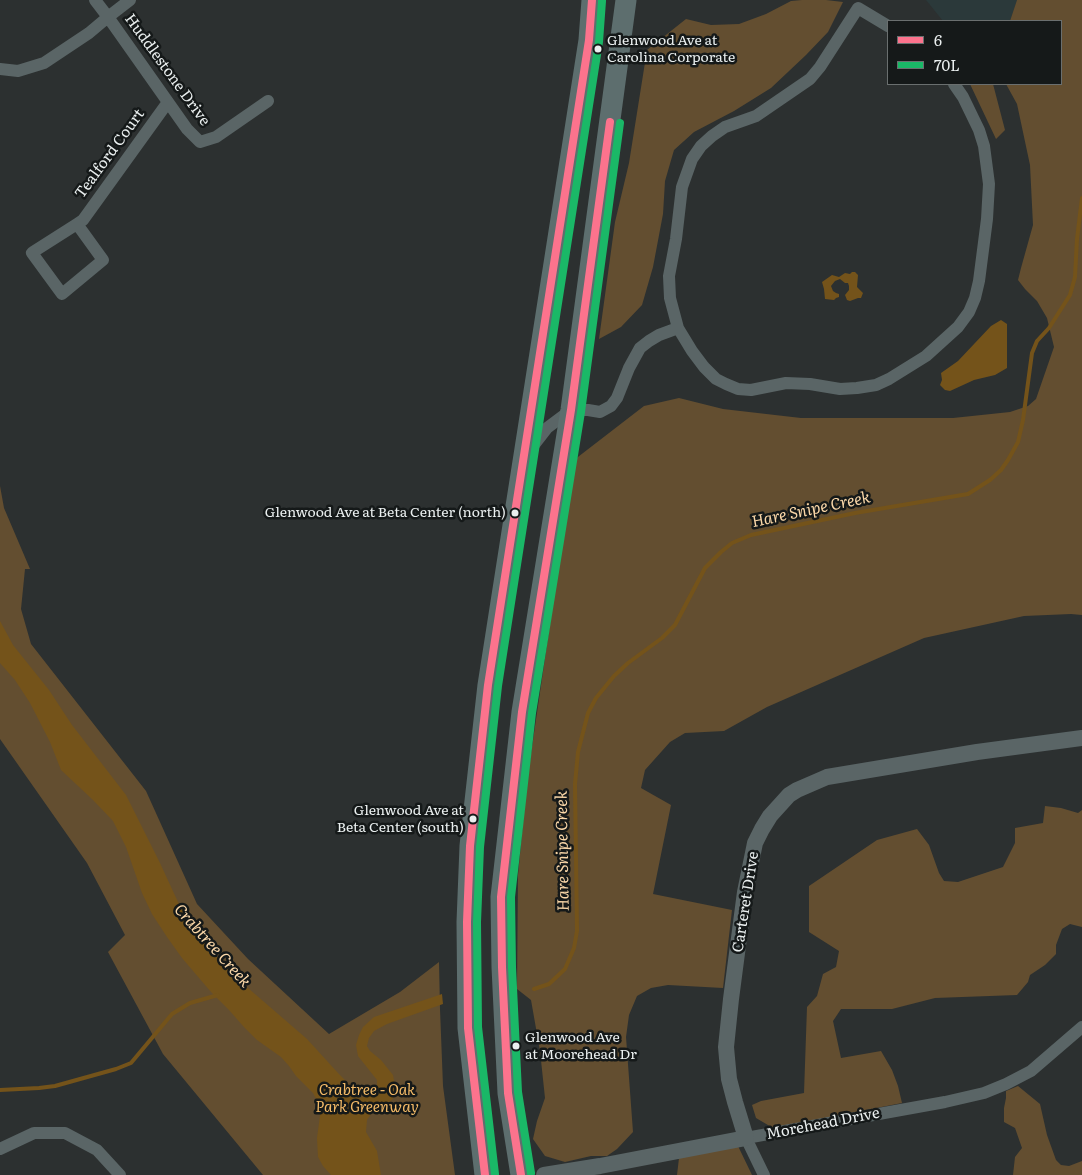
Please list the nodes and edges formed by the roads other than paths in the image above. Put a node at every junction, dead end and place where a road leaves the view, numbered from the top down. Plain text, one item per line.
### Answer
1 (95, 0) edge
2 (130, 0) edge
3 (592, 0) edge
4 (626, 0) edge
5 (855, 4) edge
6 (108, 17) junction
7 (887, 25) edge
8 (0, 69) edge
9 (955, 85) edge
10 (168, 102) junction
11 (268, 102) dead end
12 (77, 224) junction
13 (678, 328) junction
14 (570, 410) junction
15 (524, 458) junction
16 (1082, 738) edge
17 (1082, 1028) edge
18 (746, 1138) junction
19 (0, 1149) edge
20 (120, 1175) edge
21 (485, 1175) edge
22 (520, 1175) edge
23 (544, 1175) edge
24 (764, 1175) edge

1 - 6 street, Huddlestone Drive
2 - 6 street
3 - 15 highway
4 - 14 highway
5 - 7 street
5 - 13 street
6 - 8 street
6 - 10 street, Huddlestone Drive
9 - 13 street
10 - 11 street, Huddlestone Drive
10 - 12 street, Tealford Court
12 - 12 street, Tealford Court
13 - 14 street
14 - 15 street
14 - 22 highway
15 - 21 highway
16 - 18 street, Carteret Drive
17 - 18 street, Morehead Drive
18 - 23 street, Morehead Drive
18 - 24 street
19 - 20 street

